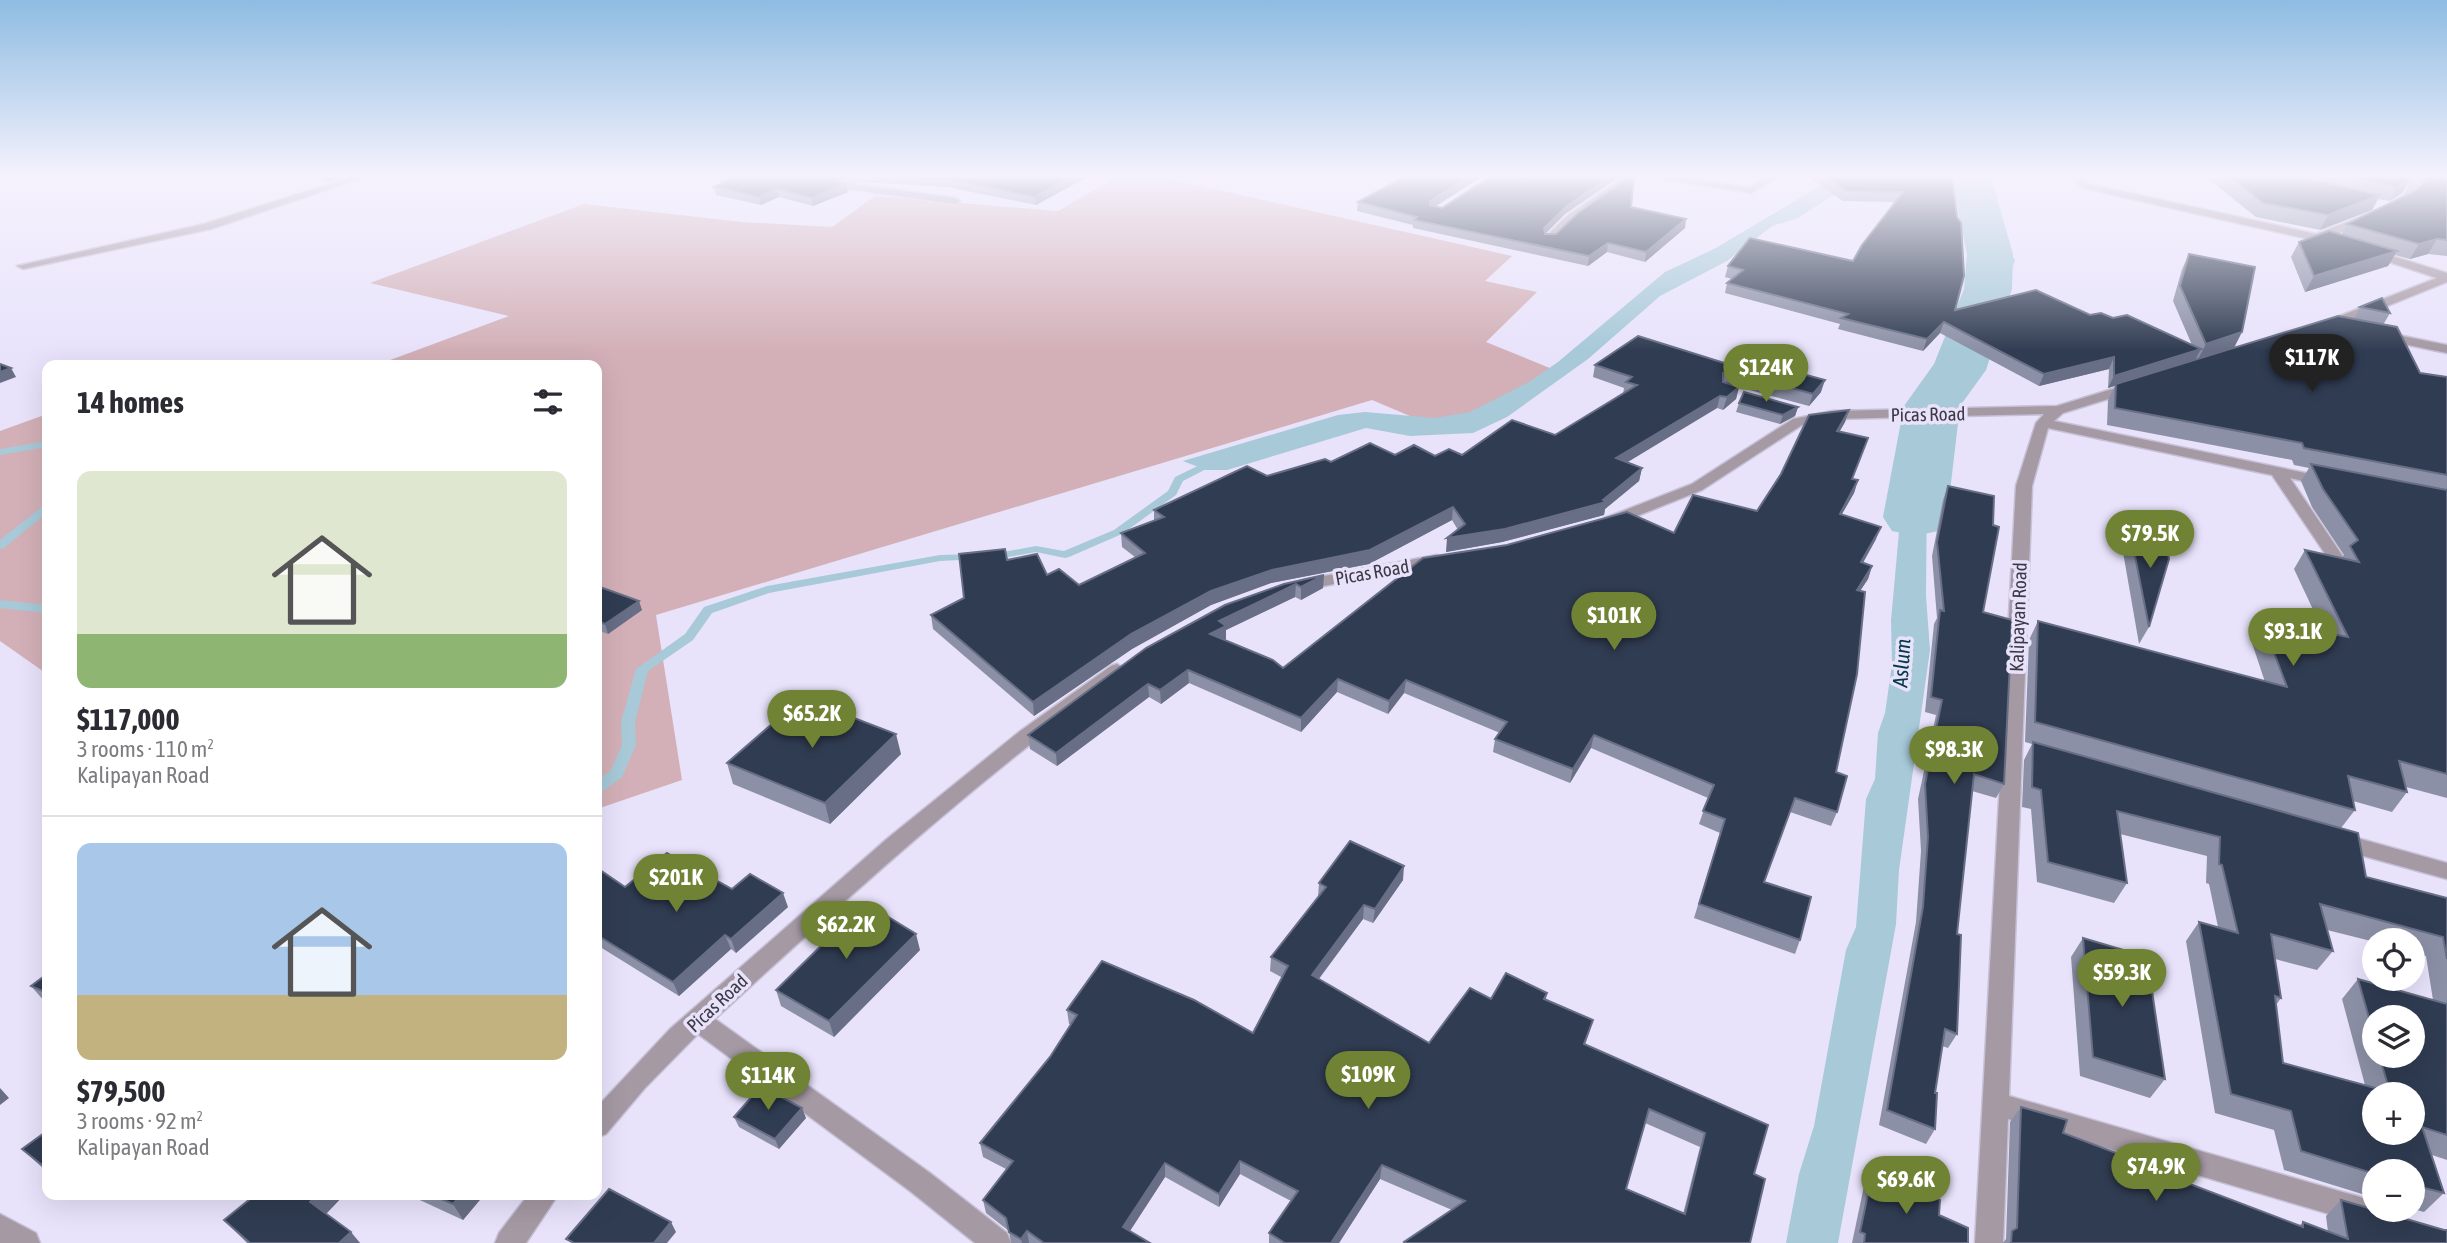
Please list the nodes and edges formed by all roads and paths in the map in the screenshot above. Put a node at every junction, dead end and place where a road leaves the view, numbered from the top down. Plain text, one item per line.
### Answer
1 (173, 235) edge
2 (1553, 235) edge
3 (2309, 235) edge
4 (2323, 235) edge
5 (2318, 237) junction
6 (1549, 239) edge
7 (2343, 244) edge
8 (2356, 248) edge
9 (23, 266) dead end
10 (2447, 277) edge
11 (2328, 325) junction
12 (2302, 334) edge
13 (2447, 349) edge
14 (2148, 382) edge
15 (1788, 407) edge
16 (2058, 410) junction
17 (1825, 417) junction
18 (2043, 423) junction
19 (2278, 472) junction
20 (2343, 484) edge
21 (1593, 526) edge
22 (1451, 558) edge
23 (2336, 558) edge
24 (1292, 587) edge
25 (1129, 663) edge
26 (2315, 834) edge
27 (2447, 871) edge
28 (698, 1020) junction
29 (1997, 1104) junction
30 (602, 1119) edge
31 (541, 1200) edge
32 (2362, 1210) edge
33 (0, 1228) edge
34 (26, 1243) edge
35 (509, 1243) edge
36 (997, 1243) edge
37 (1989, 1243) edge

1 - 9 street
2 - 6 street
3 - 5 street
4 - 5 street
5 - 7 street
8 - 10 street
10 - 11 street
11 - 12 street
11 - 13 street
14 - 16 street
15 - 17 street
16 - 17 street, Picas Road
16 - 18 street
17 - 21 street, Picas Road
18 - 19 street
18 - 29 street, Kalipayan Road
19 - 20 street
19 - 23 street
22 - 24 street, Picas Road
25 - 28 street, Picas Road
26 - 27 street
28 - 30 street, Picas Road
28 - 36 street
29 - 32 street
29 - 37 street, Kalipayan Road
31 - 35 street
33 - 34 street

